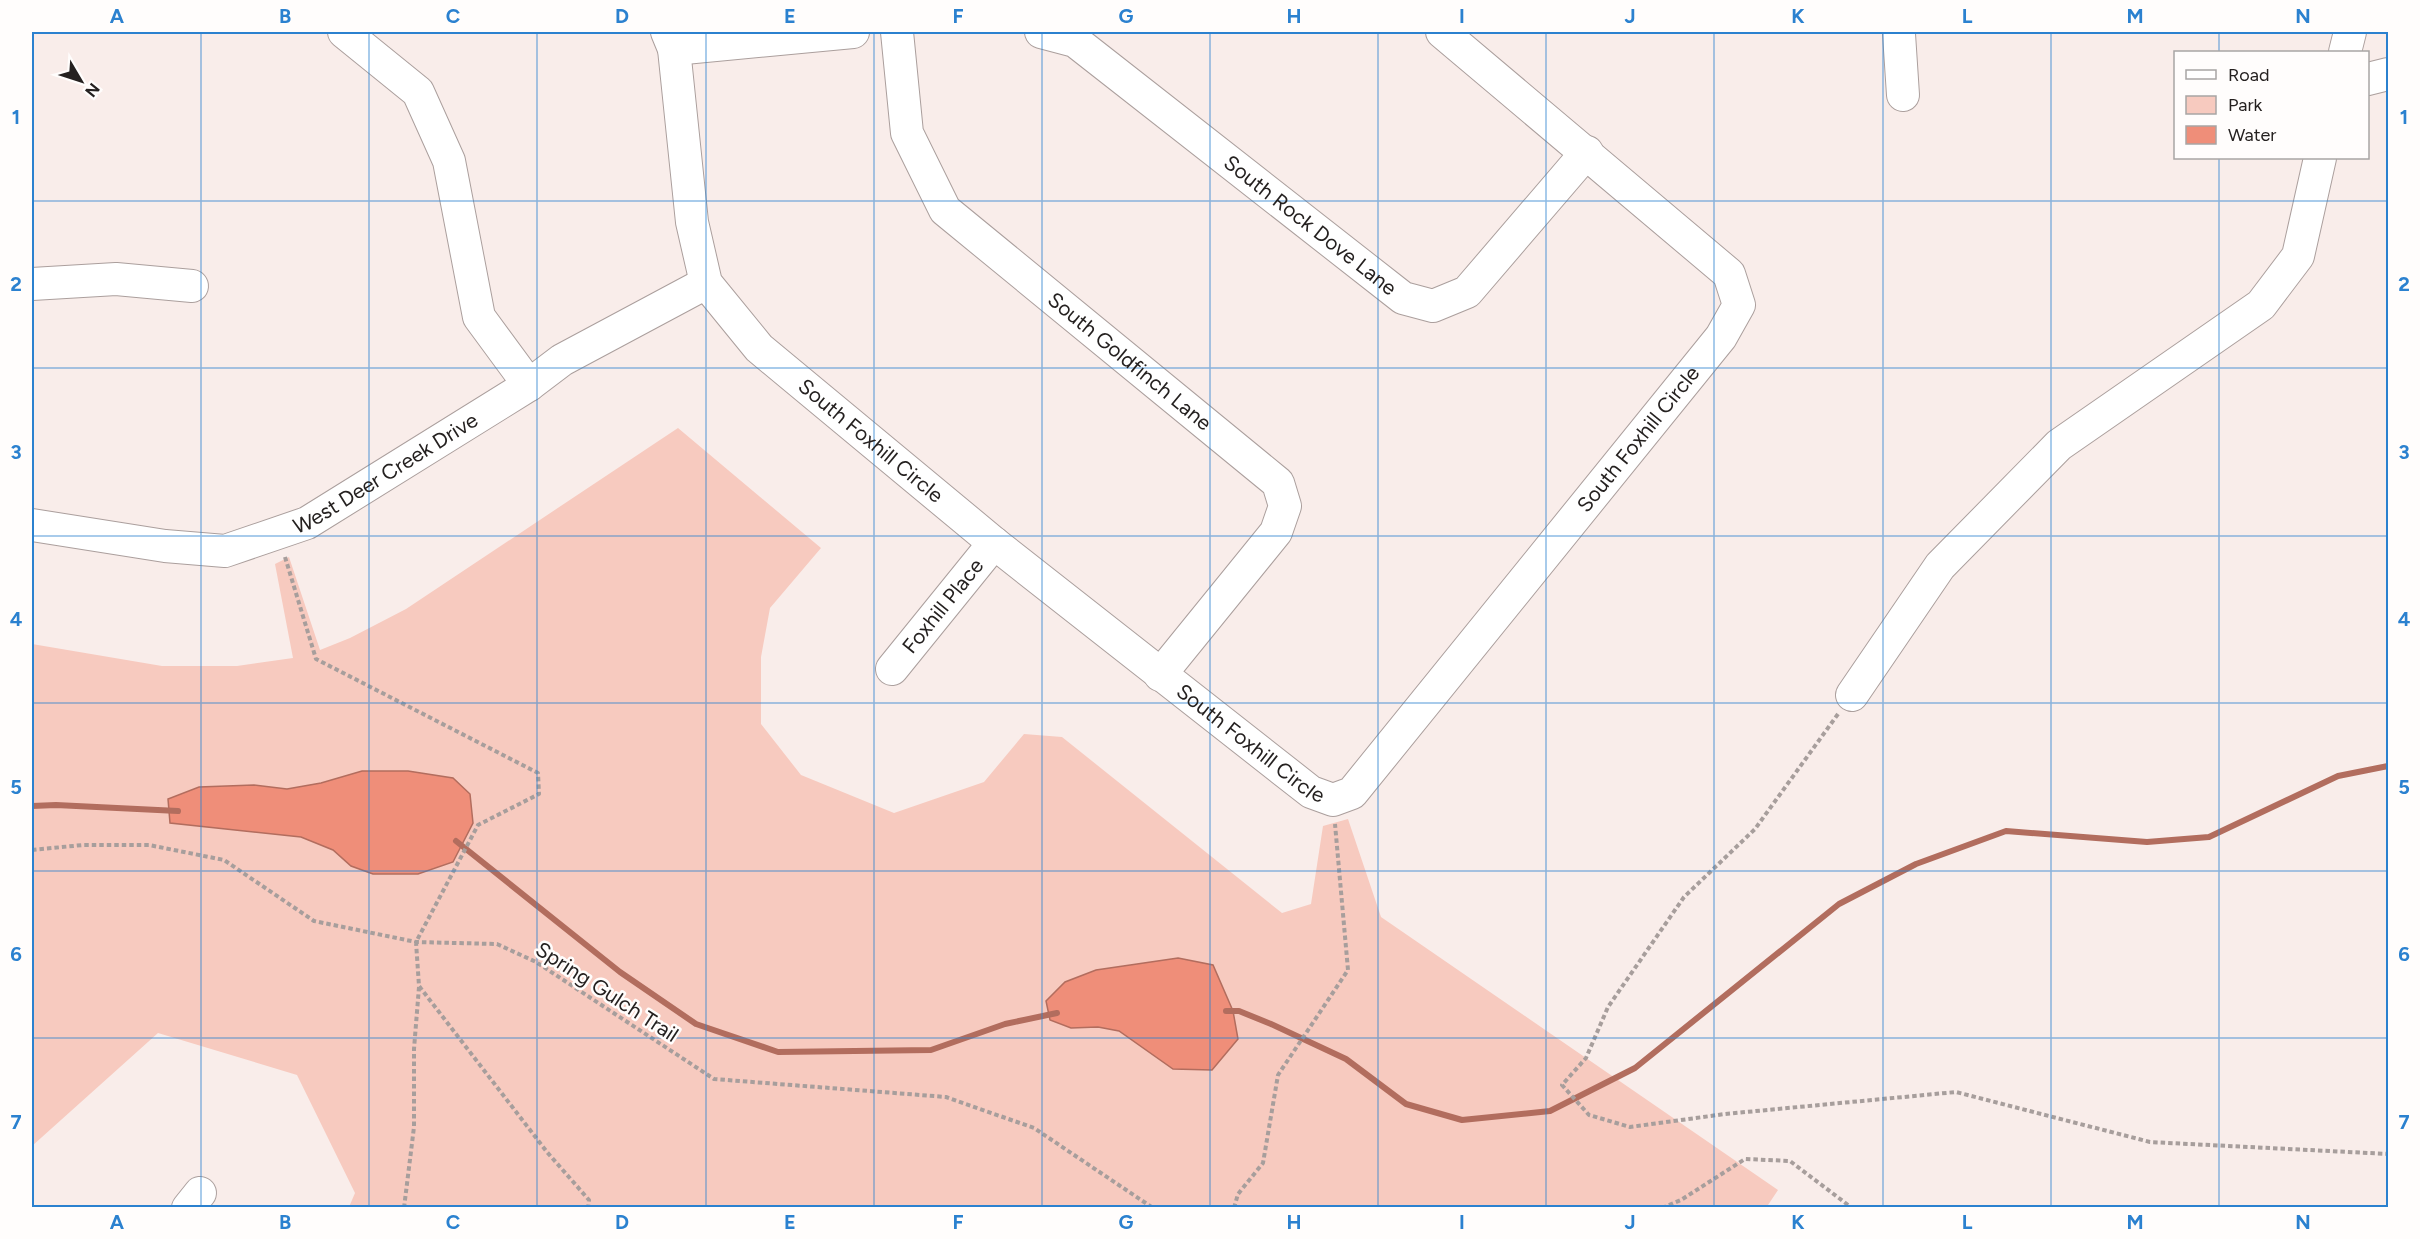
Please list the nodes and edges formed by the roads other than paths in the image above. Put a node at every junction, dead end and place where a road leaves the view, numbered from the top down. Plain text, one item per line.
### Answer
1 (345, 32) edge
2 (853, 32) edge
3 (897, 32) edge
4 (1041, 32) edge
5 (1442, 32) edge
6 (1896, 32) edge
7 (2350, 32) edge
8 (671, 40) edge
9 (2345, 51) edge
10 (2388, 74) edge
11 (2369, 79) edge
12 (1903, 95) dead end
13 (1587, 152) junction
14 (2320, 159) edge
15 (32, 284) edge
16 (705, 284) junction
17 (192, 286) dead end
18 (529, 385) junction
19 (32, 525) edge
20 (994, 543) junction
21 (892, 669) dead end
22 (1160, 675) junction
23 (1852, 695) road end

1 - 18 street
2 - 8 street
3 - 22 street, South Goldfinch Lane
4 - 13 street, South Rock Dove Lane
5 - 13 street, South Foxhill Circle
6 - 12 street
7 - 9 street
8 - 16 street, South Foxhill Circle
10 - 11 street
13 - 22 street, South Foxhill Circle
14 - 23 street
15 - 17 street
16 - 18 street, West Deer Creek Drive
16 - 20 street, South Foxhill Circle
18 - 19 street, West Deer Creek Drive
20 - 21 street, Foxhill Place
20 - 22 street, South Foxhill Circle

